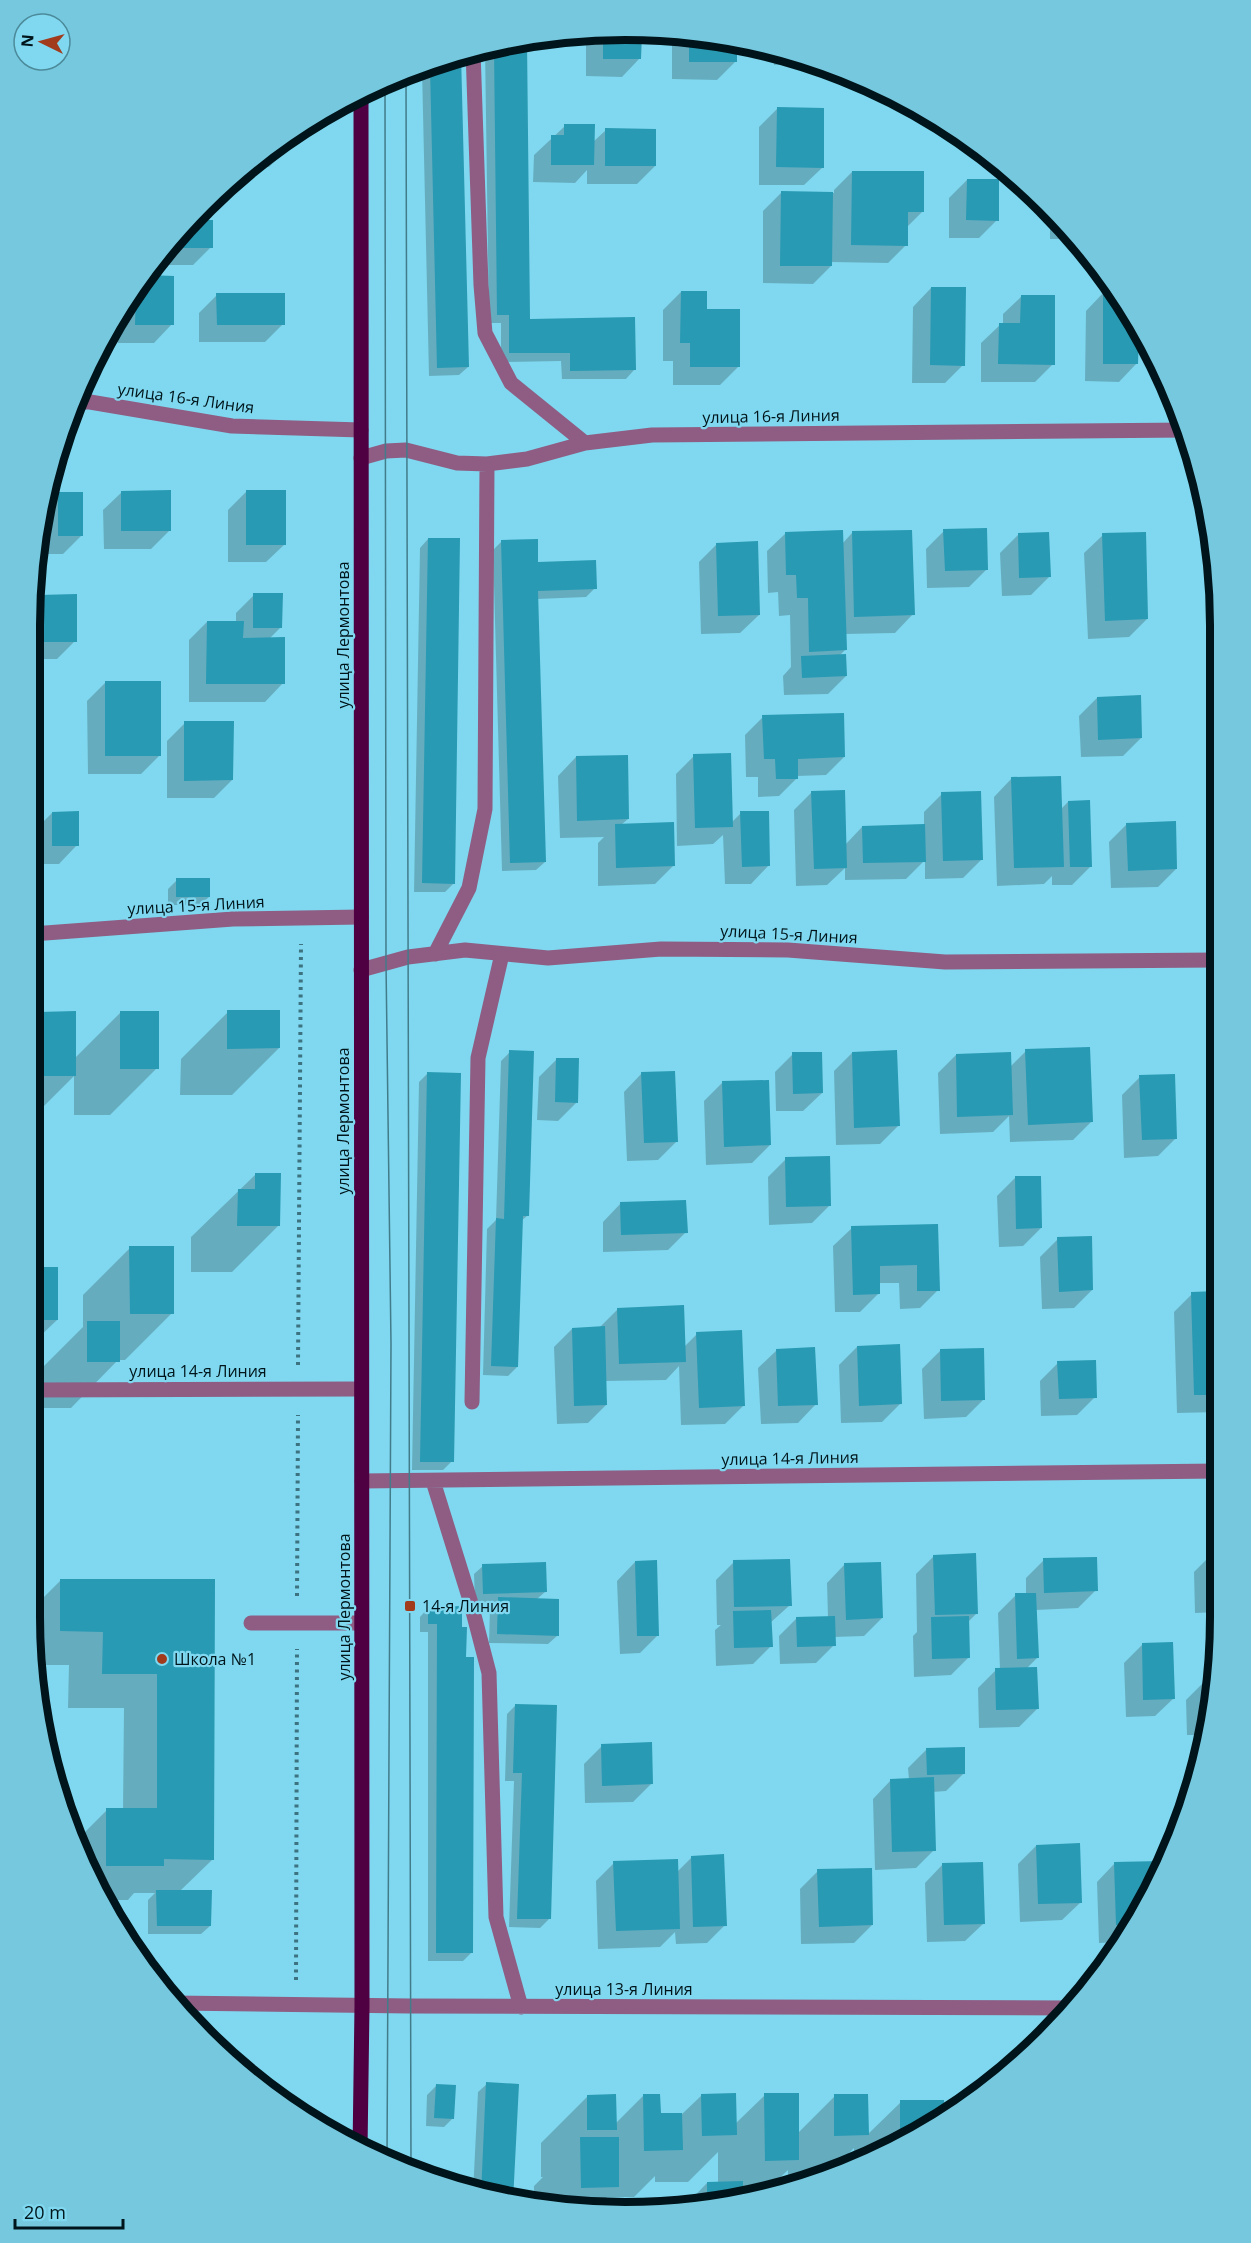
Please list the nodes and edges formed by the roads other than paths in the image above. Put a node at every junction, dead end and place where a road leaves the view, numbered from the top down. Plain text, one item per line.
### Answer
1 (473, 60) edge
2 (361, 104) edge
3 (85, 402) edge
4 (361, 430) junction
5 (1176, 430) edge
6 (585, 443) junction
7 (361, 458) junction
8 (487, 464) junction
9 (361, 917) junction
10 (40, 932) edge
11 (435, 954) junction
12 (502, 954) junction
13 (1210, 960) edge
14 (361, 970) junction
15 (361, 1389) junction
16 (40, 1390) edge
17 (472, 1402) dead end
18 (1210, 1471) edge
19 (362, 1481) junction
20 (433, 1481) junction
21 (250, 1623) dead end
22 (362, 1623) junction
23 (186, 2003) edge
24 (362, 2006) junction
25 (521, 2007) junction
26 (1060, 2008) edge
27 (360, 2138) edge

1 - 6 street
2 - 4 main road, улица Лермонтова
3 - 4 street, улица 16-я Линия
4 - 7 main road, улица Лермонтова
5 - 6 street, улица 16-я Линия
6 - 8 street, улица 16-я Линия
7 - 8 street, улица 16-я Линия
7 - 9 main road, улица Лермонтова
8 - 11 street
9 - 10 street, улица 15-я Линия
9 - 14 main road, улица Лермонтова
11 - 12 street, улица 15-я Линия
11 - 14 street, улица 15-я Линия
12 - 13 street, улица 15-я Линия
12 - 17 street
14 - 15 main road, улица Лермонтова
15 - 16 street, улица 14-я Линия
15 - 19 main road, улица Лермонтова
18 - 20 street, улица 14-я Линия
19 - 20 street, улица 14-я Линия
19 - 22 main road, улица Лермонтова
20 - 25 street
21 - 22 street
22 - 24 main road, улица Лермонтова
23 - 24 street, улица 13-я Линия
24 - 25 street, улица 13-я Линия
24 - 27 main road, улица Лермонтова
25 - 26 street, улица 13-я Линия

